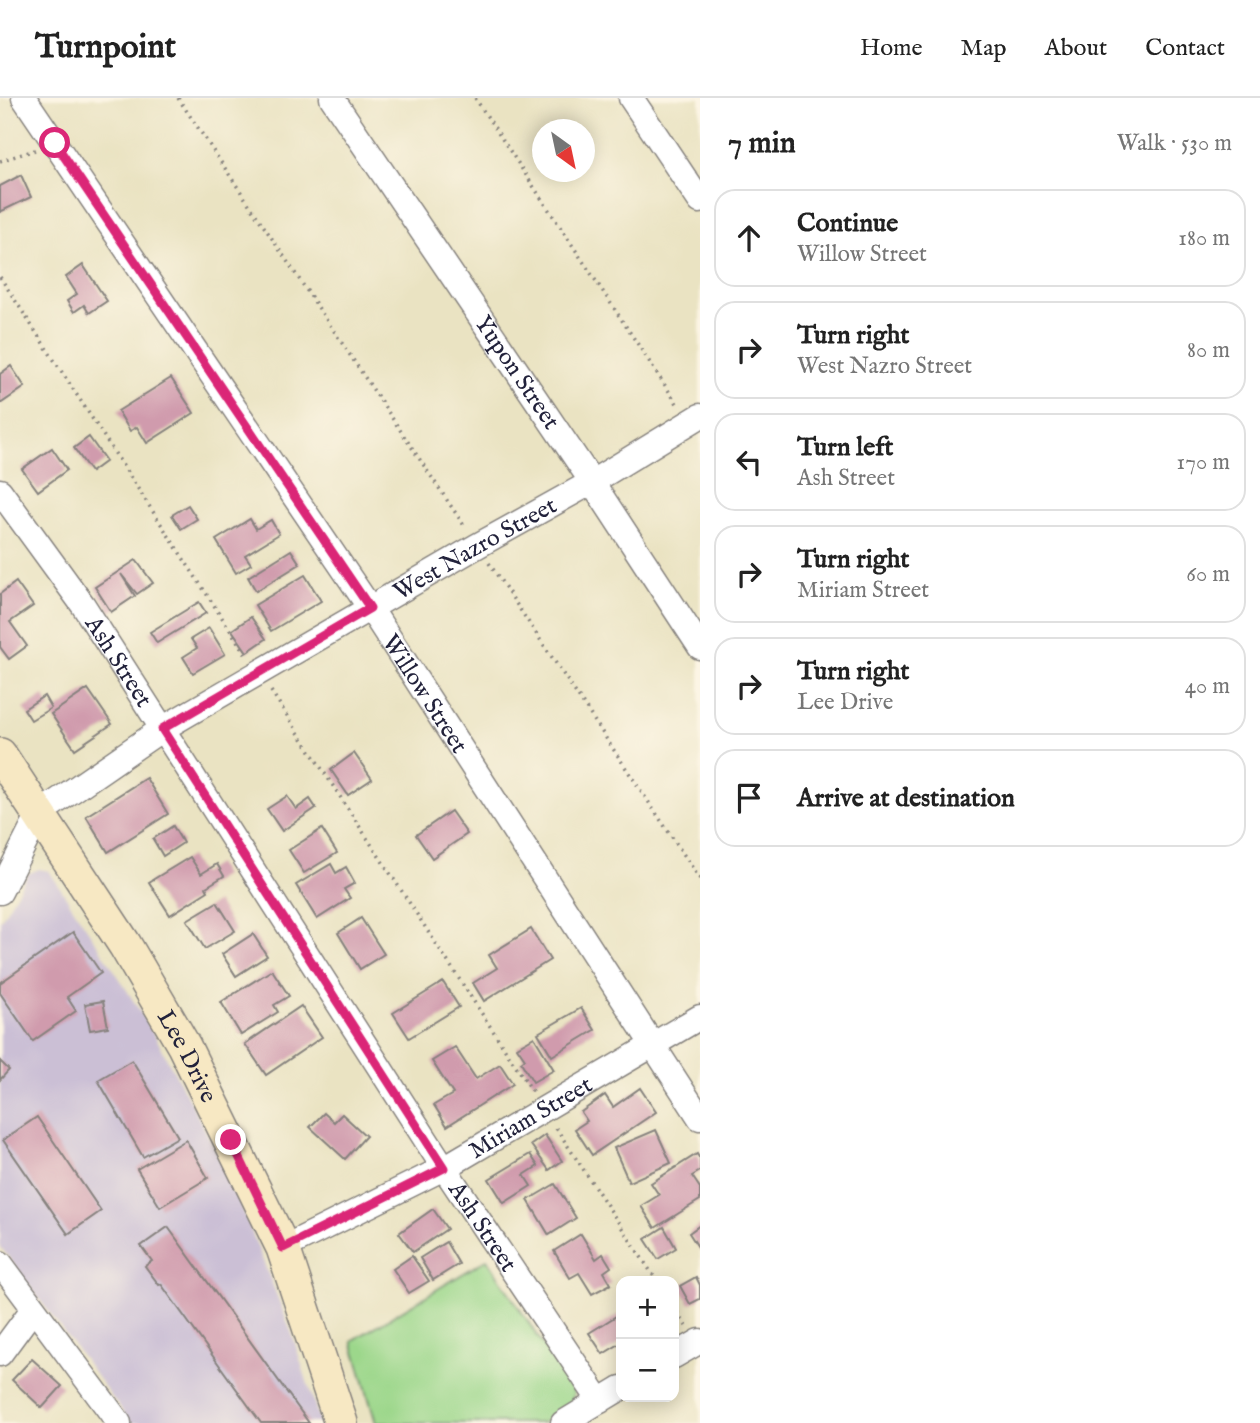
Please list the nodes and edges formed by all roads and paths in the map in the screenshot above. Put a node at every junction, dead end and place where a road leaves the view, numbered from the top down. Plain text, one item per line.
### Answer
1 (24, 98) edge
2 (178, 98) edge
3 (332, 98) edge
4 (475, 98) edge
5 (631, 98) edge
6 (55, 143) junction
7 (0, 160) edge
8 (700, 201) edge
9 (0, 277) edge
10 (694, 419) edge
11 (592, 482) junction
12 (0, 491) edge
13 (477, 546) junction
14 (370, 608) junction
15 (700, 647) edge
16 (258, 672) junction
17 (162, 729) junction
18 (0, 755) edge
19 (40, 814) junction
20 (700, 879) edge
21 (0, 892) edge
22 (700, 1017) edge
23 (653, 1047) junction
24 (543, 1108) junction
25 (700, 1118) edge
26 (444, 1168) junction
27 (283, 1248) junction
28 (0, 1263) edge
29 (654, 1276) edge
30 (33, 1309) junction
31 (700, 1341) edge
32 (679, 1353) edge
33 (0, 1354) edge
34 (616, 1391) edge
35 (600, 1401) junction
36 (119, 1423) edge
37 (341, 1423) edge
38 (563, 1423) edge

1 - 6 street, Willow Street
2 - 13 path
3 - 11 street, Yupon Street
4 - 10 path
5 - 8 street
6 - 7 path
6 - 14 street, Willow Street
9 - 16 path
10 - 11 street, West Nazro Street
11 - 13 street, West Nazro Street
11 - 15 street, Yupon Street
12 - 17 street, Ash Street
13 - 14 street, West Nazro Street
13 - 20 path
14 - 16 street, West Nazro Street
14 - 23 street, Willow Street
16 - 17 street, West Nazro Street
16 - 24 path
17 - 19 street, West Nazro Street
17 - 26 street, Ash Street
18 - 19 main road, Lee Drive
19 - 21 street, West Nazro Street
19 - 27 main road, Lee Drive
22 - 23 street, Miriam Street
23 - 24 street, Miriam Street
23 - 25 street, Willow Street
24 - 26 street, Miriam Street
24 - 29 path
26 - 27 street, Miriam Street
26 - 35 street, Ash Street
27 - 37 main road, Lee Drive
28 - 30 street
30 - 33 street
30 - 36 street
31 - 32 street
34 - 35 street
35 - 38 street

